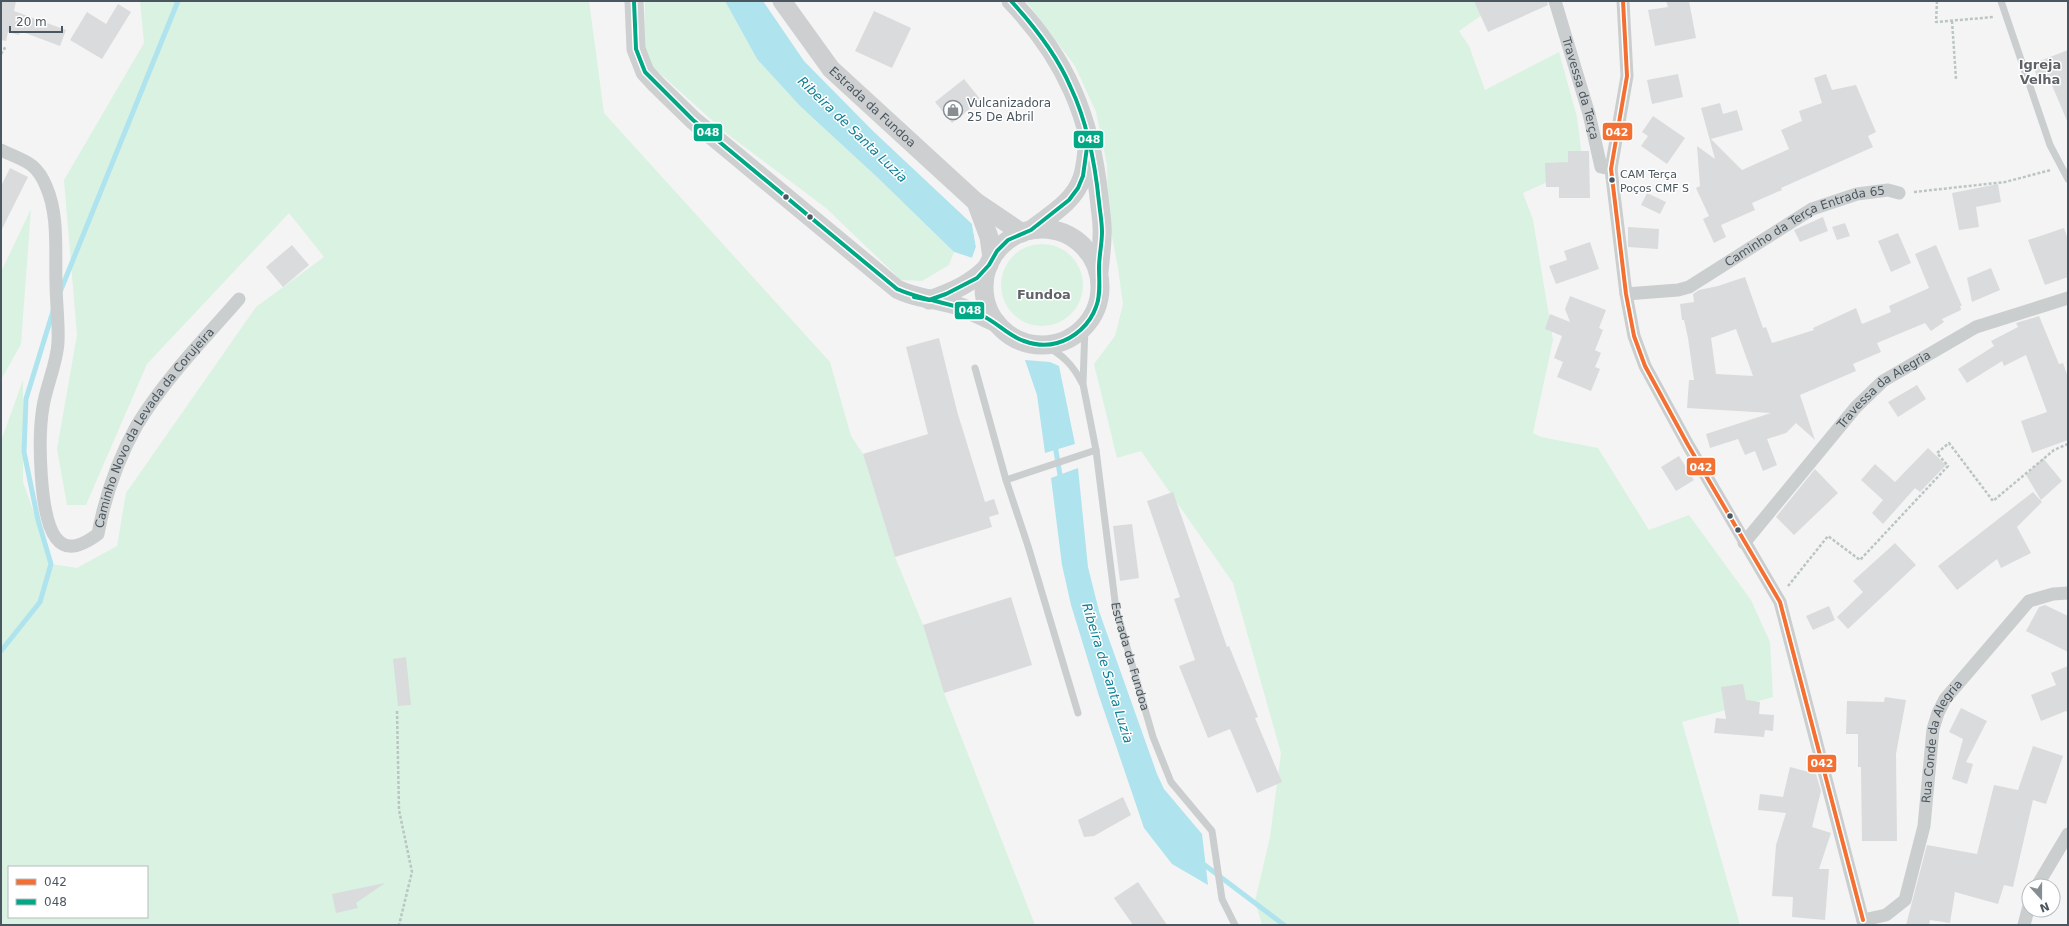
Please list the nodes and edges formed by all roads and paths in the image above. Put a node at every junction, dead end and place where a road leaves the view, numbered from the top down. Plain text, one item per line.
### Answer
1 (634, 1) edge
2 (782, 1) edge
3 (1010, 1) edge
4 (1555, 1) edge
5 (1623, 1) edge
6 (1937, 1) edge
7 (2001, 1) edge
8 (2005, 16) junction
9 (1952, 21) junction
10 (6, 46) dead end
11 (1, 54) edge
12 (1956, 78) dead end
13 (1089, 136) junction
14 (1, 150) edge
15 (2061, 168) junction
16 (1611, 169) junction
17 (2068, 179) edge
18 (1899, 193) joint
19 (976, 202) junction
20 (1026, 231) junction
21 (988, 265) junction
22 (1099, 272) junction
23 (1626, 294) junction
24 (2068, 298) edge
25 (239, 299) dead end
26 (929, 300) junction
27 (997, 323) junction
28 (1085, 326) junction
29 (1050, 344) junction
30 (975, 368) dead end
31 (1083, 384) junction
32 (2068, 444) edge
33 (1096, 450) junction
34 (1006, 480) junction
35 (1744, 543) junction
36 (1788, 586) dead end
37 (2068, 594) edge
38 (397, 711) dead end
39 (1078, 713) dead end
40 (2068, 834) edge
41 (2042, 878) edge
42 (1863, 922) edge
43 (399, 925) edge
44 (1235, 925) edge

1 - 26 main road
2 - 19 main road, Estrada da Fundoa
3 - 13 main road
4 - 16 street, Travessa da Terça
5 - 16 street
6 - 9 path
7 - 8 lane
8 - 9 path
8 - 15 lane
9 - 12 path
10 - 11 path
13 - 20 main road
13 - 22 main road
14 - 25 street, Caminho Novo da Levada da Corujeira
15 - 17 lane
15 - 18 path, Caminho da Terça Entrada 65
16 - 23 street
18 - 23 street, Caminho da Terça Entrada 65
19 - 20 main road, Estrada da Fundoa
19 - 21 main road, Estrada da Fundoa
20 - 21 main road
20 - 22 main road
21 - 26 main road
21 - 27 main road
22 - 28 main road
23 - 35 street
24 - 35 street, Travessa da Alegria
26 - 27 main road
27 - 29 main road
28 - 29 main road
28 - 31 lane
29 - 31 lane
30 - 34 lane
31 - 33 lane, Estrada da Fundoa
32 - 36 path
33 - 34 lane
33 - 44 lane, Estrada da Fundoa
34 - 39 lane
35 - 42 street
37 - 42 street, Rua Conde da Alegria
38 - 43 path
40 - 41 street

